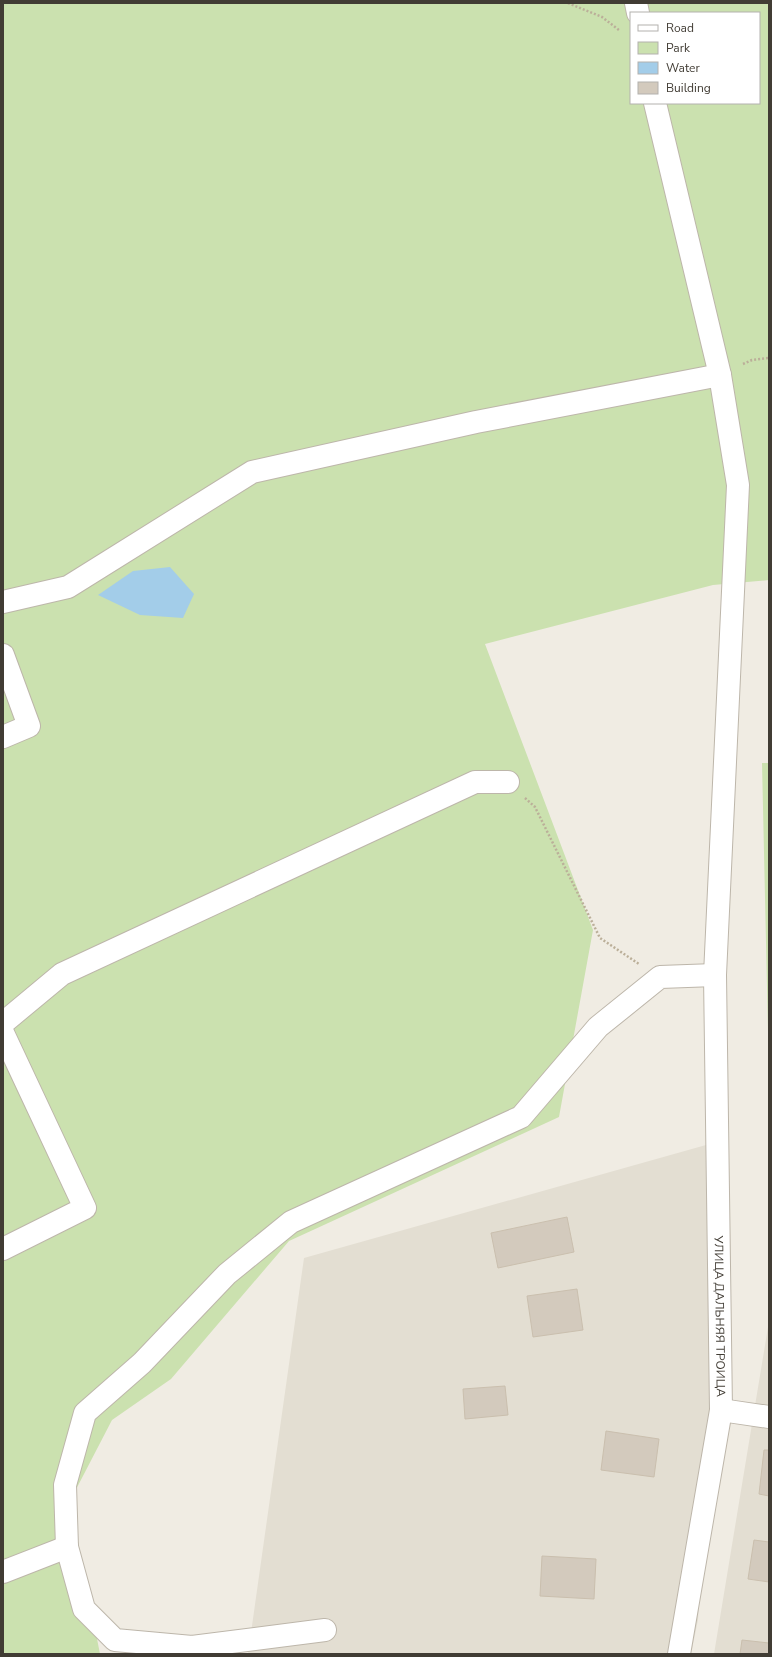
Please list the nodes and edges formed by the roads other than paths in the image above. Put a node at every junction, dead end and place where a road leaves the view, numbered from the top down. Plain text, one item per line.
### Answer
1 (655, 104) edge
2 (720, 375) junction
3 (3, 602) edge
4 (3, 655) edge
5 (3, 737) edge
6 (508, 782) road end
7 (715, 975) junction
8 (3, 1023) edge
9 (3, 1033) edge
10 (3, 1249) edge
11 (721, 1410) junction
12 (769, 1416) edge
13 (67, 1547) junction
14 (3, 1572) edge
15 (325, 1630) dead end
16 (679, 1654) edge

1 - 2 street, УЛИЦА ДАЛЬНЯЯ ТРОИЦА
2 - 3 street
2 - 7 street, УЛИЦА ДАЛЬНЯЯ ТРОИЦА
4 - 5 street
6 - 8 street
7 - 11 street, УЛИЦА ДАЛЬНЯЯ ТРОИЦА
7 - 13 street
9 - 10 street
11 - 12 street
11 - 16 street, УЛИЦА ДАЛЬНЯЯ ТРОИЦА
13 - 14 street
13 - 15 street

